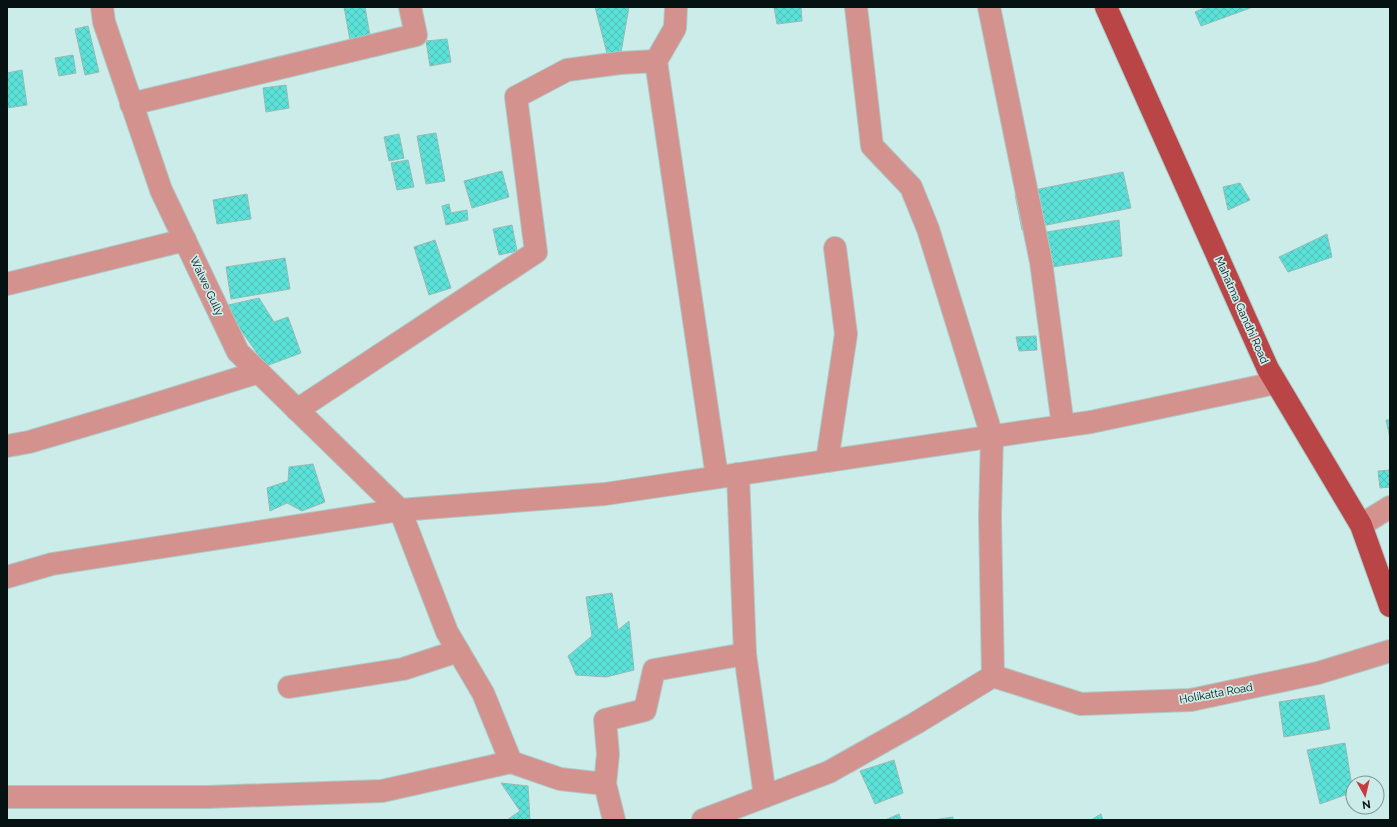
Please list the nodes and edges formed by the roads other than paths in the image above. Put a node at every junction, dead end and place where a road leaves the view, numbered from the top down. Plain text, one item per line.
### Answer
1 (102, 7) edge
2 (410, 7) edge
3 (676, 7) edge
4 (856, 7) edge
5 (989, 7) edge
6 (1106, 7) edge
7 (656, 61) junction
8 (131, 104) junction
9 (185, 240) junction
10 (835, 248) dead end
11 (7, 284) edge
12 (258, 372) junction
13 (1276, 383) junction
14 (297, 410) junction
15 (1064, 426) junction
16 (992, 436) junction
17 (7, 446) edge
18 (827, 461) junction
19 (738, 474) junction
20 (717, 477) junction
21 (1390, 507) edge
22 (400, 510) junction
23 (1361, 525) junction
24 (7, 577) edge
25 (1390, 606) edge
26 (458, 651) junction
27 (1390, 651) edge
28 (745, 654) junction
29 (993, 676) junction
30 (289, 687) dead end
31 (511, 762) junction
32 (605, 784) junction
33 (765, 796) junction
34 (7, 797) edge
35 (614, 820) edge
36 (703, 820) edge

1 - 8 street, Walwe Gully
2 - 8 street
3 - 7 street
4 - 16 street
5 - 15 street
6 - 13 main road, Mahatma Gandhi Road
7 - 14 street
7 - 20 street
8 - 9 street, Walwe Gully
9 - 11 street
9 - 12 street, Walwe Gully
10 - 18 street
12 - 14 street, Walwe Gully
12 - 17 street
13 - 15 street
13 - 23 main road, Mahatma Gandhi Road
14 - 22 street, Walwe Gully
15 - 16 street
16 - 18 street
16 - 29 street
18 - 19 street
19 - 20 street
19 - 28 street
20 - 22 street
21 - 23 street
22 - 24 street
22 - 26 street
23 - 25 main road, Mahatma Gandhi Road
26 - 30 street
26 - 31 street
27 - 29 street, Holikatta Road
28 - 32 street
28 - 33 street
29 - 33 street
31 - 32 street
31 - 34 street
32 - 35 street
33 - 36 street

